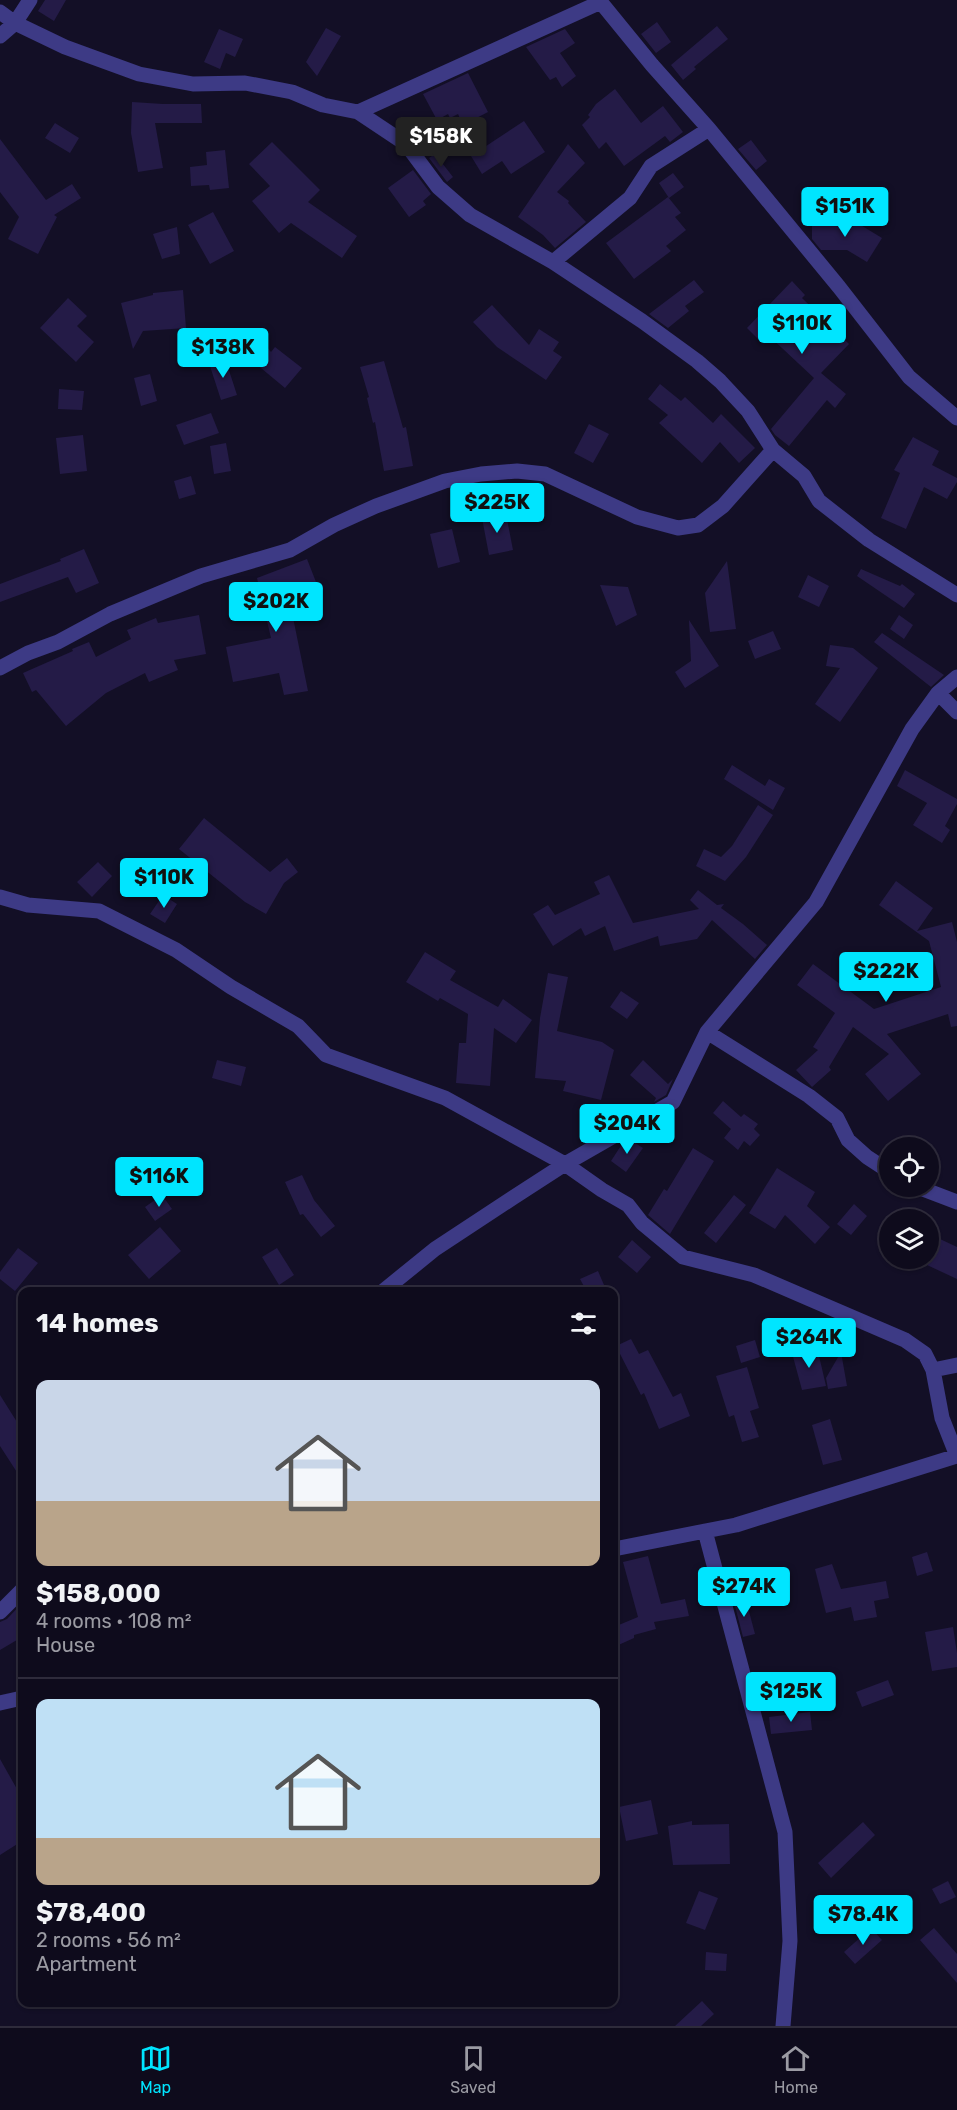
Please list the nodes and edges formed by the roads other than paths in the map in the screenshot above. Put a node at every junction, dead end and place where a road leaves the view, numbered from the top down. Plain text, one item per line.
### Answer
1 (30, 0) edge
2 (600, 1) edge
3 (0, 12) edge
4 (15, 23) junction
5 (0, 36) edge
6 (358, 112) junction
7 (709, 129) junction
8 (554, 262) junction
9 (957, 418) edge
10 (774, 450) junction
11 (957, 595) edge
12 (0, 668) edge
13 (957, 677) edge
14 (938, 693) junction
15 (957, 712) edge
16 (0, 897) edge
17 (707, 1032) junction
18 (565, 1164) junction
19 (879, 1165) edge
20 (939, 1195) edge
21 (957, 1202) edge
22 (388, 1287) edge
23 (957, 1365) edge
24 (933, 1370) junction
25 (957, 1456) edge
26 (705, 1531) junction
27 (618, 1548) edge
28 (18, 1594) edge
29 (0, 1612) edge
30 (18, 1699) edge
31 (0, 1703) edge
32 (783, 2026) edge

1 - 4 street
2 - 6 street
2 - 7 street
3 - 4 street
4 - 5 street
4 - 6 street
6 - 8 street
7 - 8 street
7 - 9 street
8 - 10 street
10 - 11 street
10 - 12 street
13 - 14 street
14 - 15 street
14 - 17 street
16 - 18 street
17 - 18 street
17 - 19 street
18 - 22 street
18 - 24 street
20 - 21 street
23 - 24 street
24 - 25 street
25 - 26 street
26 - 27 street
26 - 32 street
28 - 29 street
30 - 31 street

